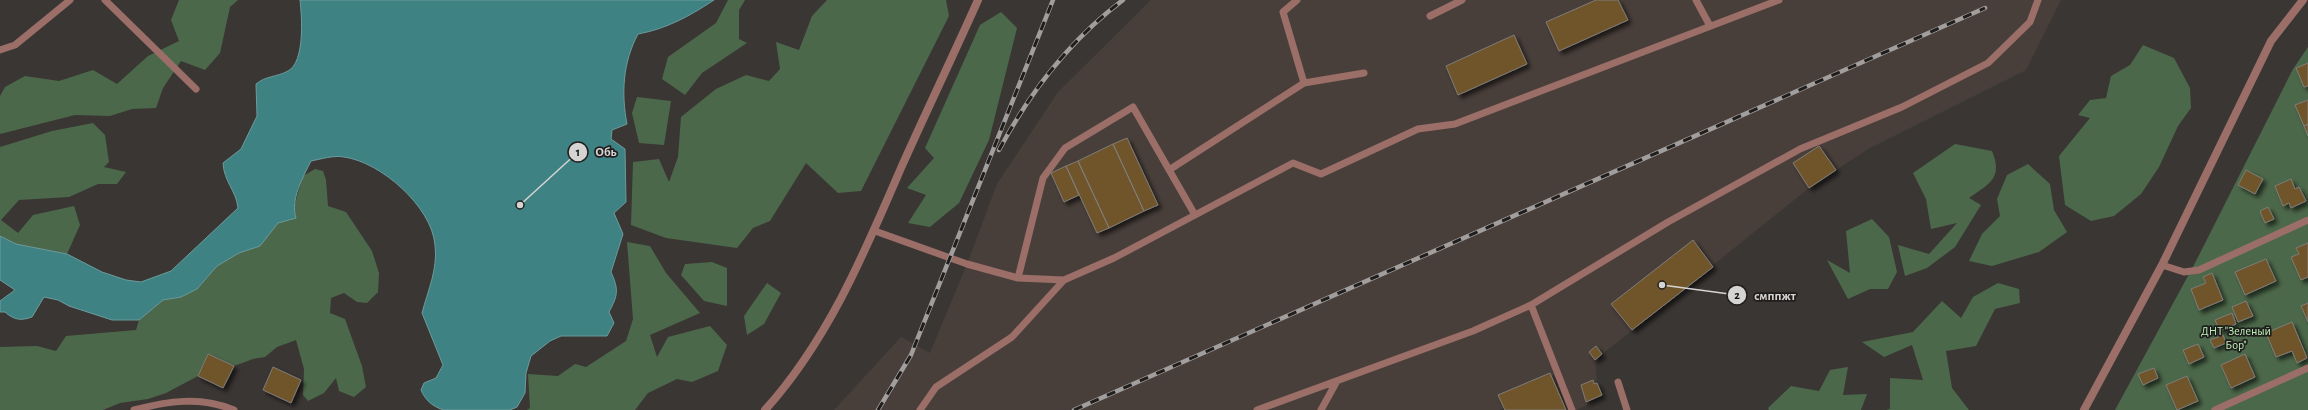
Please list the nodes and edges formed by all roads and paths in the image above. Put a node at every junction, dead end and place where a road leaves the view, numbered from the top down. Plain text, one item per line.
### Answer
1 (70, 0) edge
2 (105, 0) edge
3 (978, 0) edge
4 (1297, 0) edge
5 (1462, 0) edge
6 (1696, 0) edge
7 (1779, 0) edge
8 (2038, 0) edge
9 (2303, 0) edge
10 (1430, 16) dead end
11 (1710, 26) junction
12 (0, 50) edge
13 (1364, 73) dead end
14 (1304, 83) junction
15 (196, 89) dead end
16 (1169, 170) junction
17 (1195, 215) junction
18 (2308, 220) edge
19 (875, 231) junction
20 (2162, 265) junction
21 (1018, 278) junction
22 (1064, 280) junction
23 (1531, 305) junction
24 (2308, 368) edge
25 (1337, 381) junction
26 (1618, 382) dead end
27 (134, 410) edge
28 (234, 410) edge
29 (765, 410) edge
30 (920, 410) edge
31 (1257, 410) edge
32 (1321, 410) edge
33 (1572, 410) edge
34 (1627, 410) edge
35 (2084, 410) edge
36 (2215, 410) edge

1 - 12 lane
2 - 15 lane
3 - 19 street
4 - 14 lane
5 - 10 lane
6 - 11 lane
7 - 11 lane
8 - 23 lane
9 - 20 street
11 - 17 lane
13 - 14 lane
14 - 16 lane
16 - 17 lane
16 - 21 lane
17 - 22 lane
18 - 20 lane
19 - 21 lane
19 - 29 street
20 - 35 street
21 - 22 lane
22 - 30 lane
23 - 25 lane
23 - 33 lane
24 - 36 lane
25 - 31 lane
25 - 32 lane
26 - 34 lane
27 - 28 lane

